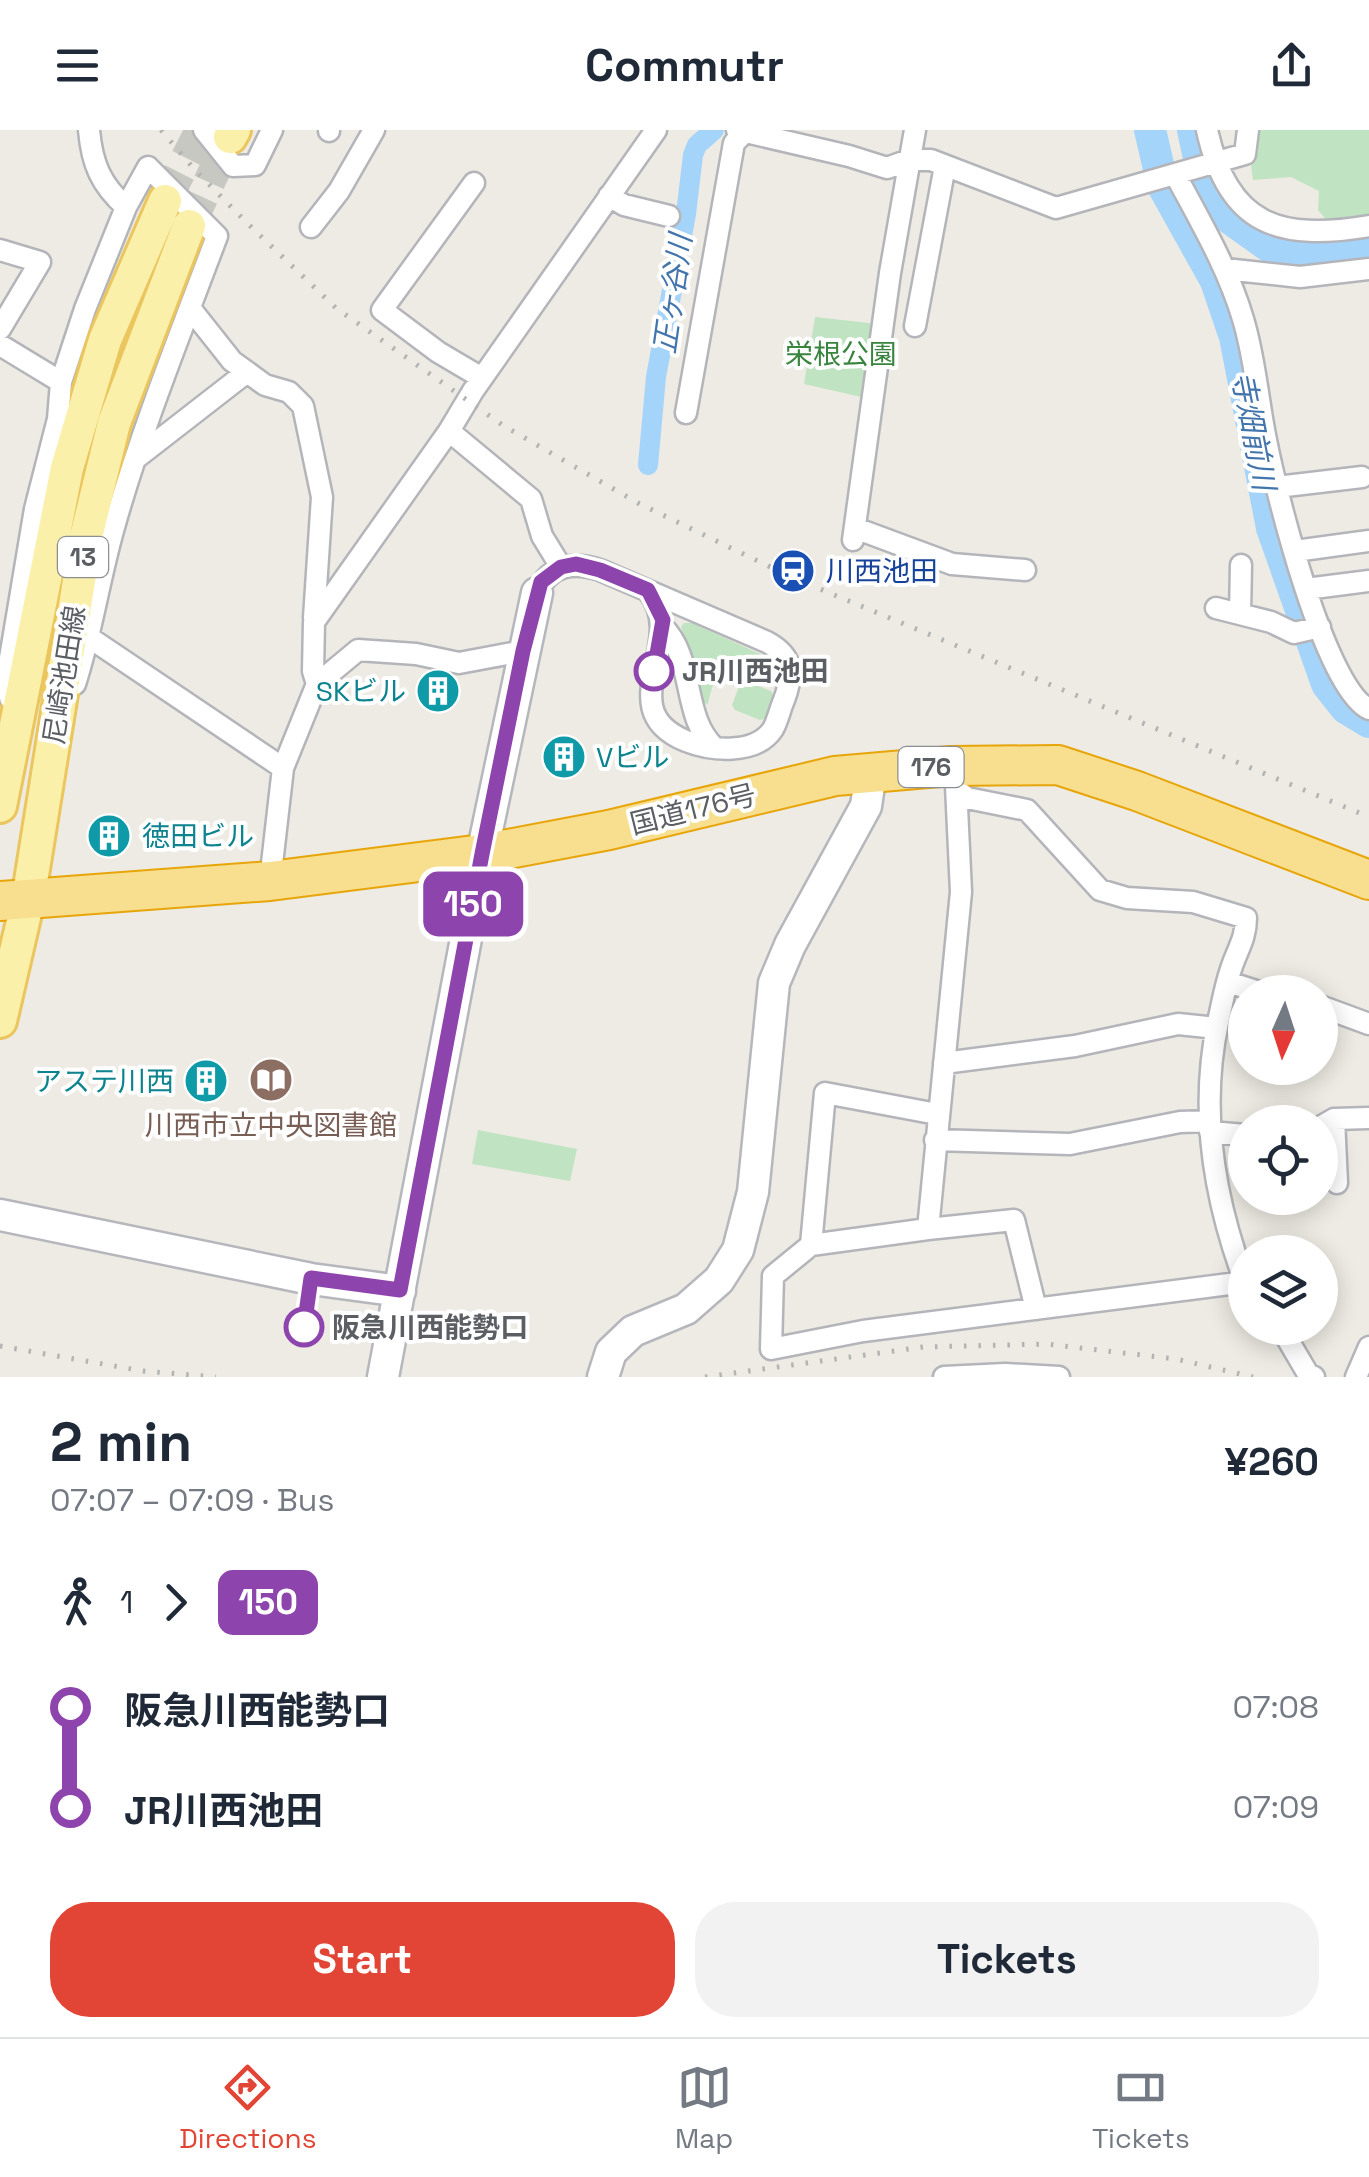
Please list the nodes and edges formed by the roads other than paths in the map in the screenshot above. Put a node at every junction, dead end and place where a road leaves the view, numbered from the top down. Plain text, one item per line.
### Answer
1 (89, 130) edge
2 (272, 130) edge
3 (374, 130) edge
4 (656, 130) edge
5 (916, 130) edge
6 (1207, 130) edge
7 (1248, 130) edge
8 (740, 131) edge
9 (223, 132) edge
10 (908, 160) junction
11 (1212, 164) junction
12 (945, 166) junction
13 (1167, 176) junction
14 (474, 183) dead end
15 (609, 196) junction
16 (165, 201) tunnel mouth
17 (126, 207) junction
18 (669, 216) dead end
19 (189, 226) tunnel mouth
20 (1369, 226) edge
21 (311, 227) dead end
22 (0, 250) edge
23 (1226, 269) junction
24 (1369, 269) edge
25 (190, 308) junction
26 (915, 326) dead end
27 (0, 330) edge
28 (0, 345) edge
29 (247, 372) junction
30 (482, 378) junction
31 (61, 382) junction
32 (686, 413) dead end
33 (449, 431) junction
34 (136, 459) junction
35 (1362, 478) dead end
36 (1277, 487) junction
37 (1369, 541) edge
38 (1295, 551) junction
39 (1241, 565) dead end
40 (561, 567) junction
41 (1026, 570) dead end
42 (1369, 580) edge
43 (1306, 589) junction
44 (648, 590) junction
45 (23, 591) junction
46 (537, 593) joint
47 (0, 604) edge
48 (1216, 608) dead end
49 (1240, 614) junction
50 (314, 622) junction
51 (662, 626) junction
52 (1320, 627) junction
53 (90, 638) junction
54 (523, 651) junction
55 (317, 684) junction
56 (1358, 711) edge
57 (11, 740) junction
58 (717, 749) junction
59 (52, 752) junction
60 (283, 768) junction
61 (871, 772) junction
62 (954, 778) junction
63 (0, 806) edge
64 (482, 854) junction
65 (1369, 880) edge
66 (270, 881) junction
67 (14, 900) edge
68 (1231, 975) edge
69 (1228, 982) edge
70 (1338, 1013) edge
71 (0, 1021) edge
72 (1369, 1024) edge
73 (1217, 1028) junction
74 (944, 1062) junction
75 (937, 1114) junction
76 (1369, 1118) edge
77 (1338, 1122) edge
78 (1210, 1127) junction
79 (1228, 1131) edge
80 (935, 1140) junction
81 (0, 1216) edge
82 (928, 1229) junction
83 (1229, 1235) edge
84 (811, 1245) junction
85 (1228, 1284) edge
86 (400, 1290) junction
87 (1036, 1309) junction
88 (1291, 1345) edge
89 (1369, 1348) edge
90 (973, 1376) edge
91 (1310, 1376) edge
92 (383, 1377) edge
93 (603, 1377) edge
94 (944, 1377) edge
95 (1059, 1377) edge
96 (1356, 1377) edge

1 - 17 street
2 - 9 street
3 - 21 street
4 - 15 street
5 - 10 street
6 - 11 street
7 - 11 street
8 - 10 street
8 - 32 street
10 - 12 street
10 - 41 street
11 - 13 street
11 - 20 street
12 - 13 street
12 - 26 street
13 - 23 street
14 - 30 street
15 - 18 street
15 - 30 street
16 - 57 main road, 尼崎池田線 / 13
17 - 25 street
17 - 31 street
19 - 59 main road, 尼崎池田線 / 13
22 - 27 street
23 - 24 street
23 - 36 street
25 - 29 street
25 - 34 street
28 - 31 street
29 - 34 street
29 - 50 street
30 - 33 street
31 - 45 street
33 - 40 street
33 - 50 street
34 - 53 street
35 - 36 street
36 - 38 street
37 - 38 street
38 - 43 street
39 - 49 street
40 - 44 street
40 - 46 street
42 - 43 street
43 - 52 street
44 - 51 street
44 - 58 street
45 - 47 street
45 - 57 street
46 - 54 street
48 - 49 street
49 - 52 street
50 - 55 street
51 - 58 street
51 - 58 street
52 - 56 street
53 - 59 street
53 - 60 street
54 - 55 street
54 - 64 street
55 - 60 street
57 - 63 main road, 尼崎池田線 / 13
59 - 67 main road, 尼崎池田線 / 13
60 - 66 street
61 - 62 highway, 国道176号 / 176
61 - 64 highway, 国道176号 / 176
61 - 93 street
62 - 65 highway, 国道176号 / 176
62 - 68 street
62 - 74 street
64 - 66 highway, 国道176号 / 176
64 - 86 street
66 - 67 highway, 国道176号 / 176
67 - 71 main road, 尼崎池田線
69 - 73 street
70 - 72 street
73 - 74 street
73 - 78 street
74 - 75 street
75 - 80 street
75 - 84 street
76 - 77 street
78 - 79 street
78 - 80 street
78 - 83 street
80 - 82 street
81 - 86 street
82 - 84 street
82 - 87 street
84 - 87 street
85 - 87 street
86 - 92 street
88 - 91 street
89 - 96 street
90 - 94 street
90 - 95 street

